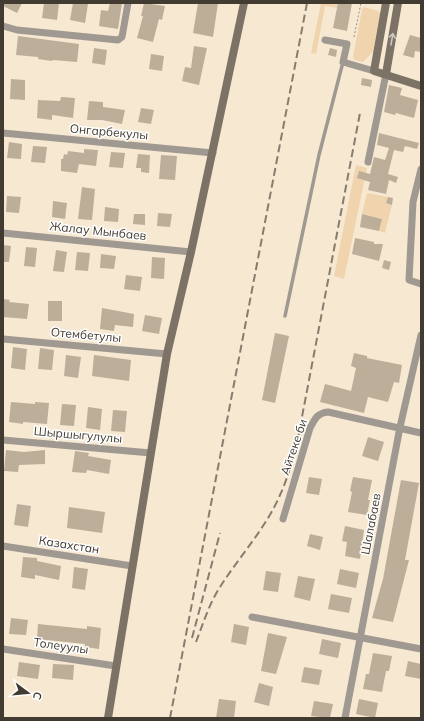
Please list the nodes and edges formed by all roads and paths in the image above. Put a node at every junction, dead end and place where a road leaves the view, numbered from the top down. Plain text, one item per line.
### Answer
1 (128, 3) edge
2 (244, 3) edge
3 (361, 3) edge
4 (398, 3) edge
5 (384, 5) edge
6 (3, 26) edge
7 (354, 37) dead end
8 (325, 40) dead end
9 (344, 62) junction
10 (374, 70) junction
11 (386, 74) junction
12 (421, 86) edge
13 (3, 133) edge
14 (212, 153) junction
15 (368, 162) dead end
16 (421, 171) edge
17 (3, 233) edge
18 (191, 252) junction
19 (421, 284) edge
20 (284, 316) dead end
21 (421, 335) edge
22 (3, 339) edge
23 (168, 354) junction
24 (400, 428) junction
25 (421, 433) edge
26 (3, 440) edge
27 (151, 453) junction
28 (283, 519) dead end
29 (3, 546) edge
30 (132, 566) junction
31 (252, 617) dead end
32 (361, 638) junction
33 (3, 649) edge
34 (421, 649) edge
35 (116, 666) junction
36 (108, 718) edge
37 (345, 718) edge

1 - 6 street
2 - 14 street
3 - 7 path
11 -> 4 street
5 - 10 street
8 - 9 street
9 - 10 street
9 - 20 lane
10 - 11 street
11 - 12 street
11 - 15 street
13 - 14 street, Онгарбекулы
14 - 18 street
16 - 19 street
17 - 18 street, Жалау Мынбаев
18 - 23 street
21 - 24 street, Шалабаев
22 - 23 street, Отембетулы
23 - 27 street
24 - 25 street, Айтеке би
24 - 28 street, Айтеке би
24 - 32 street, Шалабаев
26 - 27 street, Шыршыгулулы
27 - 30 street
29 - 30 street, Казахстан
30 - 35 street
31 - 32 street
32 - 34 street
32 - 37 street, Шалабаев
33 - 35 street, Толеуулы
35 - 36 street

